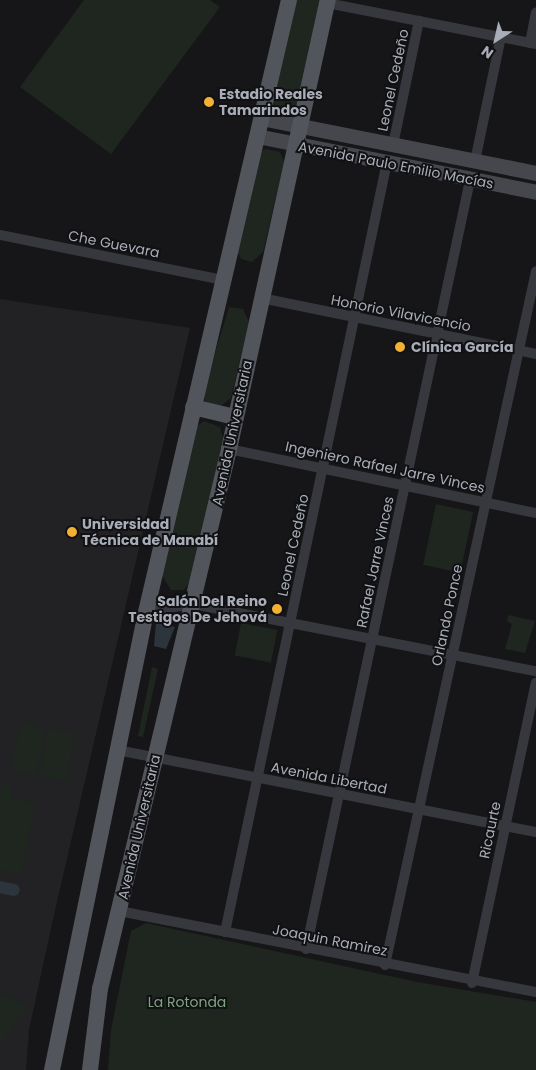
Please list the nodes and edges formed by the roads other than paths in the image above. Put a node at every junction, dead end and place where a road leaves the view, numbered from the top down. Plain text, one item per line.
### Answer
1 (289, 0) edge
2 (328, 2) edge
3 (536, 13) edge
4 (419, 21) junction
5 (501, 37) junction
6 (533, 44) edge
7 (261, 118) junction
8 (305, 127) junction
9 (257, 136) junction
10 (301, 145) junction
11 (394, 145) junction
12 (475, 161) junction
13 (387, 162) junction
14 (536, 173) edge
15 (470, 180) junction
16 (536, 192) edge
17 (0, 235) edge
18 (536, 271) edge
19 (223, 280) junction
20 (261, 298) junction
21 (354, 317) junction
22 (438, 334) junction
23 (519, 350) junction
24 (536, 354) edge
25 (193, 407) junction
26 (235, 418) junction
27 (229, 449) junction
28 (323, 468) junction
29 (405, 485) junction
30 (486, 502) junction
31 (536, 513) edge
32 (193, 604) junction
33 (146, 612) junction
34 (290, 623) junction
35 (372, 639) junction
36 (453, 655) junction
37 (536, 671) edge
38 (536, 683) edge
39 (117, 750) junction
40 (155, 757) junction
41 (258, 778) junction
42 (339, 794) junction
43 (419, 810) junction
44 (505, 827) junction
45 (536, 832) edge
46 (119, 911) junction
47 (225, 932) junction
48 (306, 949) junction
49 (385, 965) junction
50 (472, 983) junction
51 (536, 992) edge
52 (52, 1070) edge
53 (90, 1070) edge

1 - 7 main road
2 - 4 street
2 - 8 main road, Avenida Universitaria
3 - 6 street
4 - 5 street
4 - 11 street, Leonel Cedeño
5 - 6 street
5 - 12 street
7 - 8 main road, Avenida Paulo Emilio Macías
7 - 9 main road
8 - 10 main road, Avenida Universitaria
8 - 11 main road, Avenida Paulo Emilio Macías
9 - 10 main road, Avenida Paulo Emilio Macías
9 - 19 main road
10 - 13 main road, Avenida Paulo Emilio Macías
10 - 20 main road, Avenida Universitaria
11 - 12 main road, Avenida Paulo Emilio Macías
12 - 14 main road, Avenida Paulo Emilio Macías
13 - 15 main road, Avenida Paulo Emilio Macías
13 - 21 street, Leonel Cedeño
15 - 16 main road, Avenida Paulo Emilio Macías
15 - 22 street, Rafael Jarre Vinces
17 - 19 street, Che Guevara
18 - 23 street, Orlando Ponce
19 - 25 main road
20 - 21 street, Honorio Vilavicencio
20 - 26 main road, Avenida Universitaria
21 - 22 street, Honorio Vilavicencio
21 - 28 street, Leonel Cedeño
22 - 23 street, Honorio Vilavicencio
22 - 29 street, Rafael Jarre Vinces
23 - 24 street, Honorio Vilavicencio
23 - 30 street, Orlando Ponce
25 - 26 main road
25 - 33 main road
26 - 27 main road, Avenida Universitaria
27 - 28 street, Ingeniero Rafael Jarre Vinces
27 - 32 main road, Avenida Universitaria
28 - 29 street, Ingeniero Rafael Jarre Vinces
28 - 34 street, Leonel Cedeño
29 - 30 street, Ingeniero Rafael Jarre Vinces
29 - 35 street, Rafael Jarre Vinces
30 - 31 street, Ingeniero Rafael Jarre Vinces
30 - 36 street, Orlando Ponce
32 - 33 street
32 - 34 street
32 - 40 main road, Avenida Universitaria
33 - 39 main road
34 - 35 street
34 - 41 street, Leonel Cedeño
35 - 36 street
35 - 42 street, Rafael Jarre Vinces
36 - 37 street
36 - 43 street, Orlando Ponce
38 - 44 street, Ricaurte
39 - 40 street, Avenida Libertad
39 - 52 main road
40 - 41 street, Avenida Libertad
40 - 46 main road, Avenida Universitaria
41 - 42 street, Avenida Libertad
41 - 47 street, Leonel Cedeño
42 - 43 street, Avenida Libertad
42 - 48 street, Rafael Jarre Vinces
43 - 44 street, Avenida Libertad
43 - 49 street, Orlando Ponce
44 - 45 street, Avenida Libertad
44 - 50 street, Ricaurte
46 - 47 street, Joaquin Ramirez
46 - 53 main road, Avenida Universitaria
47 - 48 street, Joaquin Ramirez
48 - 49 street, Joaquin Ramirez
49 - 50 street, Joaquin Ramirez
50 - 51 street, Joaquin Ramirez

